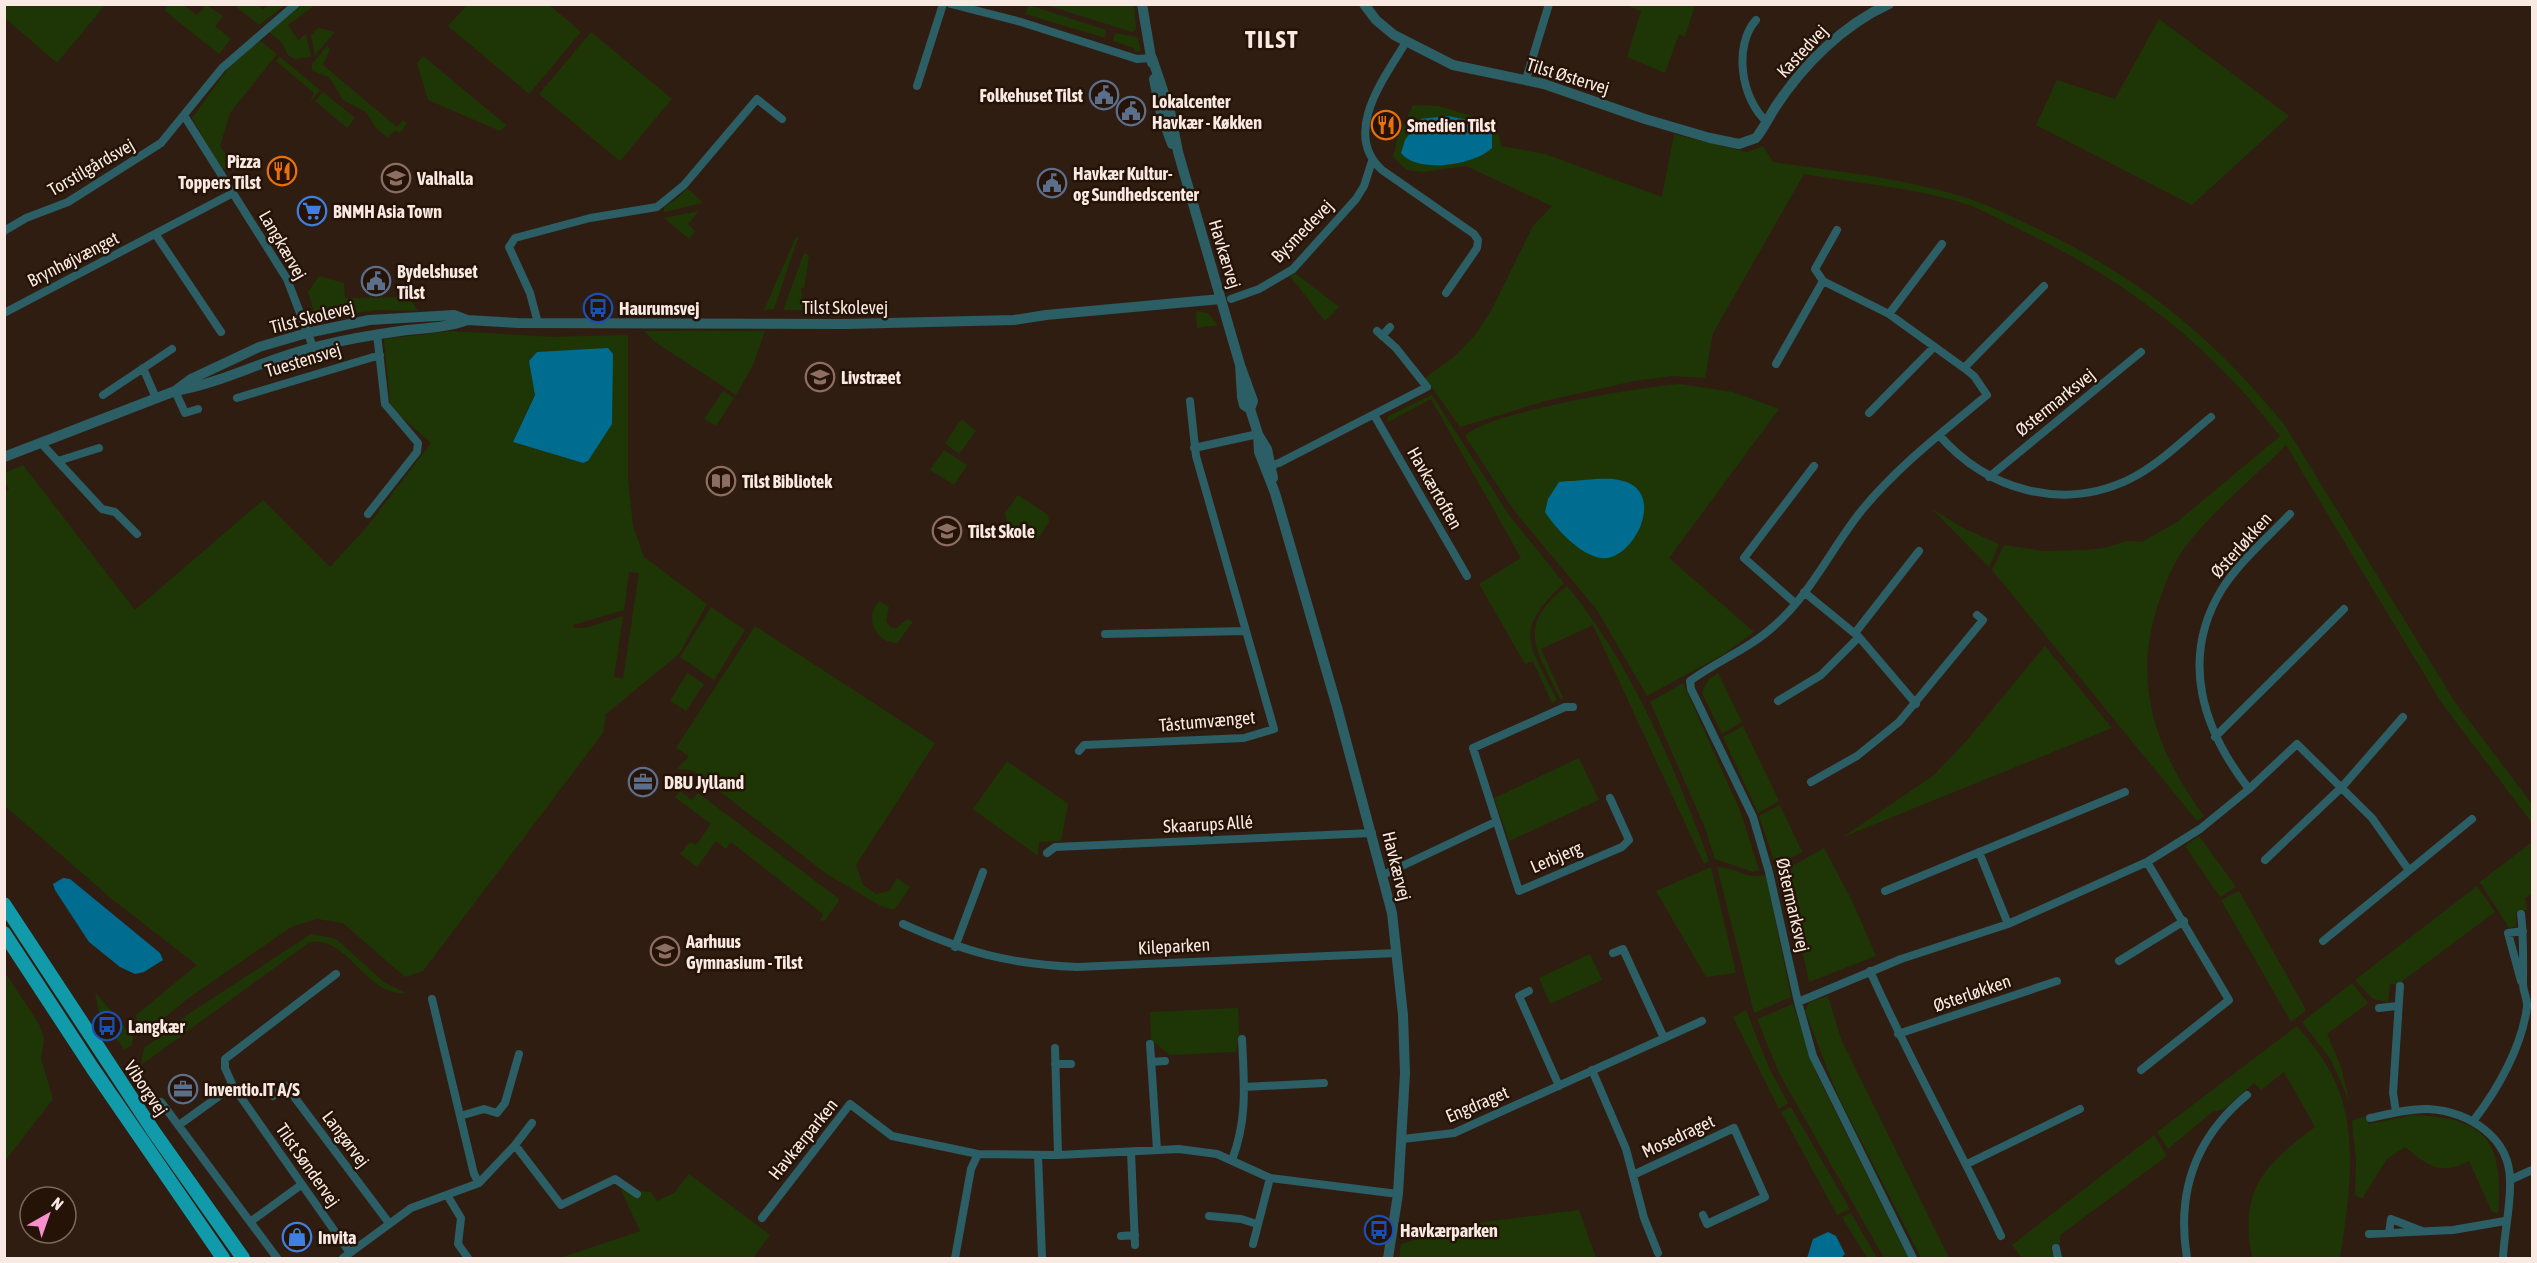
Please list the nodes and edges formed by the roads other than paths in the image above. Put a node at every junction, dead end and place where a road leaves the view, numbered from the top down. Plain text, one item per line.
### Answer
1 (296, 4) edge
2 (943, 4) edge
3 (951, 4) edge
4 (1142, 4) edge
5 (1364, 4) edge
6 (1549, 4) edge
7 (1889, 4) edge
8 (1756, 20) dead end
9 (1406, 42) junction
10 (1152, 58) junction
11 (1526, 79) junction
12 (917, 86) dead end
13 (185, 117) junction
14 (782, 119) dead end
15 (1767, 122) junction
16 (1756, 138) joint
17 (1372, 161) junction
18 (233, 193) junction
19 (1837, 230) dead end
20 (4, 231) edge
21 (156, 235) junction
22 (1942, 244) dead end
23 (1823, 281) junction
24 (2044, 286) dead end
25 (1446, 293) dead end
26 (1226, 299) junction
27 (4, 313) edge
28 (1889, 314) junction
29 (467, 320) junction
30 (538, 322) junction
31 (1390, 327) dead end
32 (221, 332) dead end
33 (308, 333) junction
34 (377, 334) junction
35 (313, 347) junction
36 (1934, 347) junction
37 (172, 349) dead end
38 (2141, 352) dead end
39 (380, 355) junction
40 (1776, 364) dead end
41 (143, 368) junction
42 (1964, 368) junction
43 (175, 391) junction
44 (103, 395) dead end
45 (156, 398) junction
46 (237, 398) dead end
47 (1190, 401) dead end
48 (198, 409) dead end
49 (1869, 413) dead end
50 (1374, 415) junction
51 (2211, 417) dead end
52 (1258, 434) junction
53 (1938, 435) junction
54 (41, 443) junction
55 (99, 448) dead end
56 (1194, 448) junction
57 (4, 457) edge
58 (58, 461) junction
59 (1814, 466) dead end
60 (1268, 467) junction
61 (1989, 477) junction
62 (368, 514) dead end
63 (2290, 514) dead end
64 (137, 534) dead end
65 (1919, 551) dead end
66 (1467, 576) dead end
67 (1804, 592) junction
68 (1795, 603) junction
69 (2344, 609) dead end
70 (1977, 615) dead end
71 (1246, 631) junction
72 (1105, 634) dead end
73 (1857, 635) junction
74 (1778, 701) dead end
75 (1916, 704) junction
76 (1573, 707) dead end
77 (2403, 717) dead end
78 (2215, 737) junction
79 (1079, 751) dead end
80 (1811, 782) dead end
81 (2342, 787) junction
82 (2249, 789) junction
83 (2125, 792) dead end
84 (1610, 798) dead end
85 (2472, 819) dead end
86 (1495, 822) junction
87 (1372, 833) junction
88 (1979, 852) junction
89 (1047, 853) dead end
90 (2265, 860) dead end
91 (2147, 862) junction
92 (2408, 869) junction
93 (983, 872) dead end
94 (1383, 875) junction
95 (1885, 891) dead end
96 (4, 904) edge
97 (2521, 914) dead end
98 (2184, 921) junction
99 (903, 924) dead end
100 (2008, 924) junction
101 (2523, 931) junction
102 (4, 933) edge
103 (2323, 941) dead end
104 (955, 947) junction
105 (1397, 953) junction
106 (1613, 953) dead end
107 (2119, 961) dead end
108 (1870, 971) junction
109 (336, 974) dead end
110 (2057, 981) dead end
111 (2400, 986) dead end
112 (2523, 986) junction
113 (1529, 991) dead end
114 (432, 999) dead end
115 (1798, 1002) junction
116 (2397, 1006) junction
117 (2379, 1008) dead end
118 (1702, 1021) dead end
119 (1898, 1034) junction
120 (1242, 1038) dead end
121 (1664, 1038) junction
122 (1150, 1044) dead end
123 (1055, 1048) dead end
124 (519, 1054) dead end
125 (1165, 1061) dead end
126 (1151, 1062) junction
127 (1055, 1064) junction
128 (1071, 1064) dead end
129 (1592, 1070) junction
130 (2141, 1070) dead end
131 (1324, 1083) dead end
132 (233, 1086) junction
133 (1559, 1086) junction
134 (1244, 1087) junction
135 (2247, 1095) dead end
136 (273, 1096) dead end
137 (161, 1102) dead end
138 (2080, 1109) dead end
139 (2396, 1112) junction
140 (460, 1116) junction
141 (2370, 1118) dead end
142 (2474, 1120) junction
143 (531, 1123) dead end
144 (179, 1125) junction
145 (1403, 1139) junction
146 (515, 1145) junction
147 (1156, 1150) junction
148 (1131, 1152) junction
149 (978, 1154) junction
150 (1038, 1155) junction
151 (1058, 1155) junction
152 (1232, 1160) junction
153 (1967, 1164) junction
154 (2532, 1170) edge
155 (1633, 1175) junction
156 (1270, 1178) junction
157 (2510, 1180) junction
158 (479, 1183) junction
159 (301, 1185) junction
160 (637, 1194) dead end
161 (1398, 1194) junction
162 (447, 1195) junction
163 (1703, 1215) dead end
164 (1209, 1216) dead end
165 (762, 1218) dead end
166 (2505, 1221) junction
167 (250, 1222) junction
168 (389, 1223) junction
169 (1257, 1224) junction
170 (2425, 1232) junction
171 (2390, 1233) junction
172 (2369, 1234) dead end
173 (1121, 1236) dead end
174 (2001, 1236) dead end
175 (1253, 1244) dead end
176 (2056, 1248) dead end
177 (1658, 1253) dead end
178 (1039, 1255) edge
179 (347, 1256) edge
180 (224, 1258) edge
181 (243, 1258) edge
182 (277, 1258) edge
183 (468, 1258) edge
184 (955, 1258) edge
185 (1388, 1258) edge
186 (1913, 1258) edge
187 (2058, 1258) edge
188 (2187, 1258) edge
189 (2503, 1258) edge

1 - 13 street
2 - 12 street
3 - 10 street
4 - 10 street, Havkærvej
5 - 9 street, Tilst Østervej
6 - 11 street
7 - 15 street, Kastedvej
8 - 15 street
9 - 11 street, Tilst Østervej
9 - 17 street
10 - 26 street, Havkærvej
11 - 16 street, Tilst Østervej
13 - 18 street, Langkærvej
13 - 20 street, Torstilgårdsvej
14 - 30 street
15 - 16 street, Kastedvej
17 - 25 street
17 - 26 street, Bysmedevej
18 - 21 street, Brynhøjvænget
18 - 33 street, Langkærvej
19 - 23 street
21 - 27 street, Brynhøjvænget
21 - 32 street
22 - 28 street
23 - 28 street, Østermarksvej
23 - 40 street
24 - 42 street
26 - 30 street, Tilst Skolevej
26 - 52 street, Havkærvej
28 - 36 street, Østermarksvej
29 - 30 street, Tilst Skolevej
29 - 33 street, Tilst Skolevej
29 - 34 street, Tilst Skolevej
31 - 50 street
33 - 35 street, Langkærvej
33 - 43 street, Tilst Skolevej
34 - 35 street, Tilst Skolevej
34 - 39 street
35 - 43 street, Tilst Skolevej
36 - 42 street, Østermarksvej
36 - 49 street
37 - 41 street
38 - 61 street, Østermarksvej
39 - 46 street, Tuestensvej
39 - 62 street
41 - 44 street
41 - 45 street
42 - 53 street, Østermarksvej
43 - 45 street, Tilst Skolevej
43 - 48 street
45 - 54 street, Tilst Skolevej
47 - 56 street, Tåstumvænget
50 - 60 street
50 - 66 street, Havkærtoften
51 - 61 street
52 - 56 street
52 - 60 street, Havkærvej
53 - 61 street
53 - 67 street, Østermarksvej
54 - 57 street, Tilst Skolevej
54 - 58 street
55 - 58 street
56 - 71 street, Tåstumvænget
58 - 64 street
59 - 68 street
60 - 87 street, Havkærvej
63 - 78 street, Østerløkken
65 - 73 street
67 - 68 street, Østermarksvej
67 - 73 street
68 - 115 street, Østermarksvej
69 - 78 street
70 - 75 street
71 - 72 street
71 - 79 street, Tåstumvænget
73 - 74 street
73 - 75 street
75 - 80 street
76 - 86 street, Lerbjerg
77 - 81 street
78 - 82 street, Østerløkken
81 - 82 street
81 - 90 street
81 - 92 street
82 - 91 street
83 - 88 street
84 - 86 street, Lerbjerg
85 - 92 street
86 - 94 street
87 - 89 street, Skaarups Allé
87 - 94 street, Havkærvej
88 - 95 street
88 - 100 street
91 - 98 street
91 - 100 street
92 - 103 street
93 - 104 street
94 - 105 street, Havkærvej
96 - 181 main road, Viborgvej
97 - 101 street
98 - 107 street
98 - 130 street
99 - 104 street, Kileparken
100 - 108 street
101 - 112 street
101 - 112 street
102 - 180 main road, Viborgvej
104 - 105 street, Kileparken
105 - 145 street, Havkærvej
106 - 121 street
108 - 115 street
108 - 119 street
109 - 132 street, Tilst Søndervej
110 - 119 street, Østerløkken
111 - 116 street
112 - 142 street
113 - 133 street
114 - 140 street
115 - 186 street, Østermarksvej
116 - 117 street
116 - 139 street
118 - 121 street, Engdraget
119 - 153 street
120 - 134 street
121 - 129 street, Engdraget
122 - 126 street
123 - 127 street
124 - 140 street
125 - 126 street
126 - 147 street
127 - 128 street
127 - 151 street
129 - 133 street, Engdraget
129 - 155 street, Mosedraget
131 - 134 street
132 - 144 street
132 - 159 street, Tilst Søndervej
133 - 145 street, Engdraget
134 - 152 street
135 - 188 street
136 - 168 street, Langørvej
137 - 144 street
138 - 153 street
139 - 141 street
139 - 142 street
140 - 158 street
142 - 157 street
143 - 146 street
144 - 167 street
145 - 161 street, Havkærvej
146 - 158 street
146 - 160 street
147 - 148 street, Havkærparken
147 - 152 street, Havkærparken
148 - 151 street, Havkærparken
148 - 173 street
149 - 150 street, Havkærparken
149 - 165 street, Havkærparken
149 - 184 street
150 - 151 street, Havkærparken
150 - 178 street
152 - 156 street, Havkærparken
153 - 174 street
154 - 157 street
155 - 163 street, Mosedraget
155 - 177 street, Mosedraget
156 - 161 street, Havkærparken
156 - 169 street
157 - 166 street
158 - 162 street
159 - 167 street
159 - 179 street, Tilst Søndervej
161 - 185 street, Havkærvej
162 - 168 street
162 - 183 street
164 - 169 street
166 - 170 street
166 - 189 street
167 - 182 street
168 - 179 street
169 - 175 street
170 - 171 street
170 - 171 street
171 - 172 street
176 - 187 street

